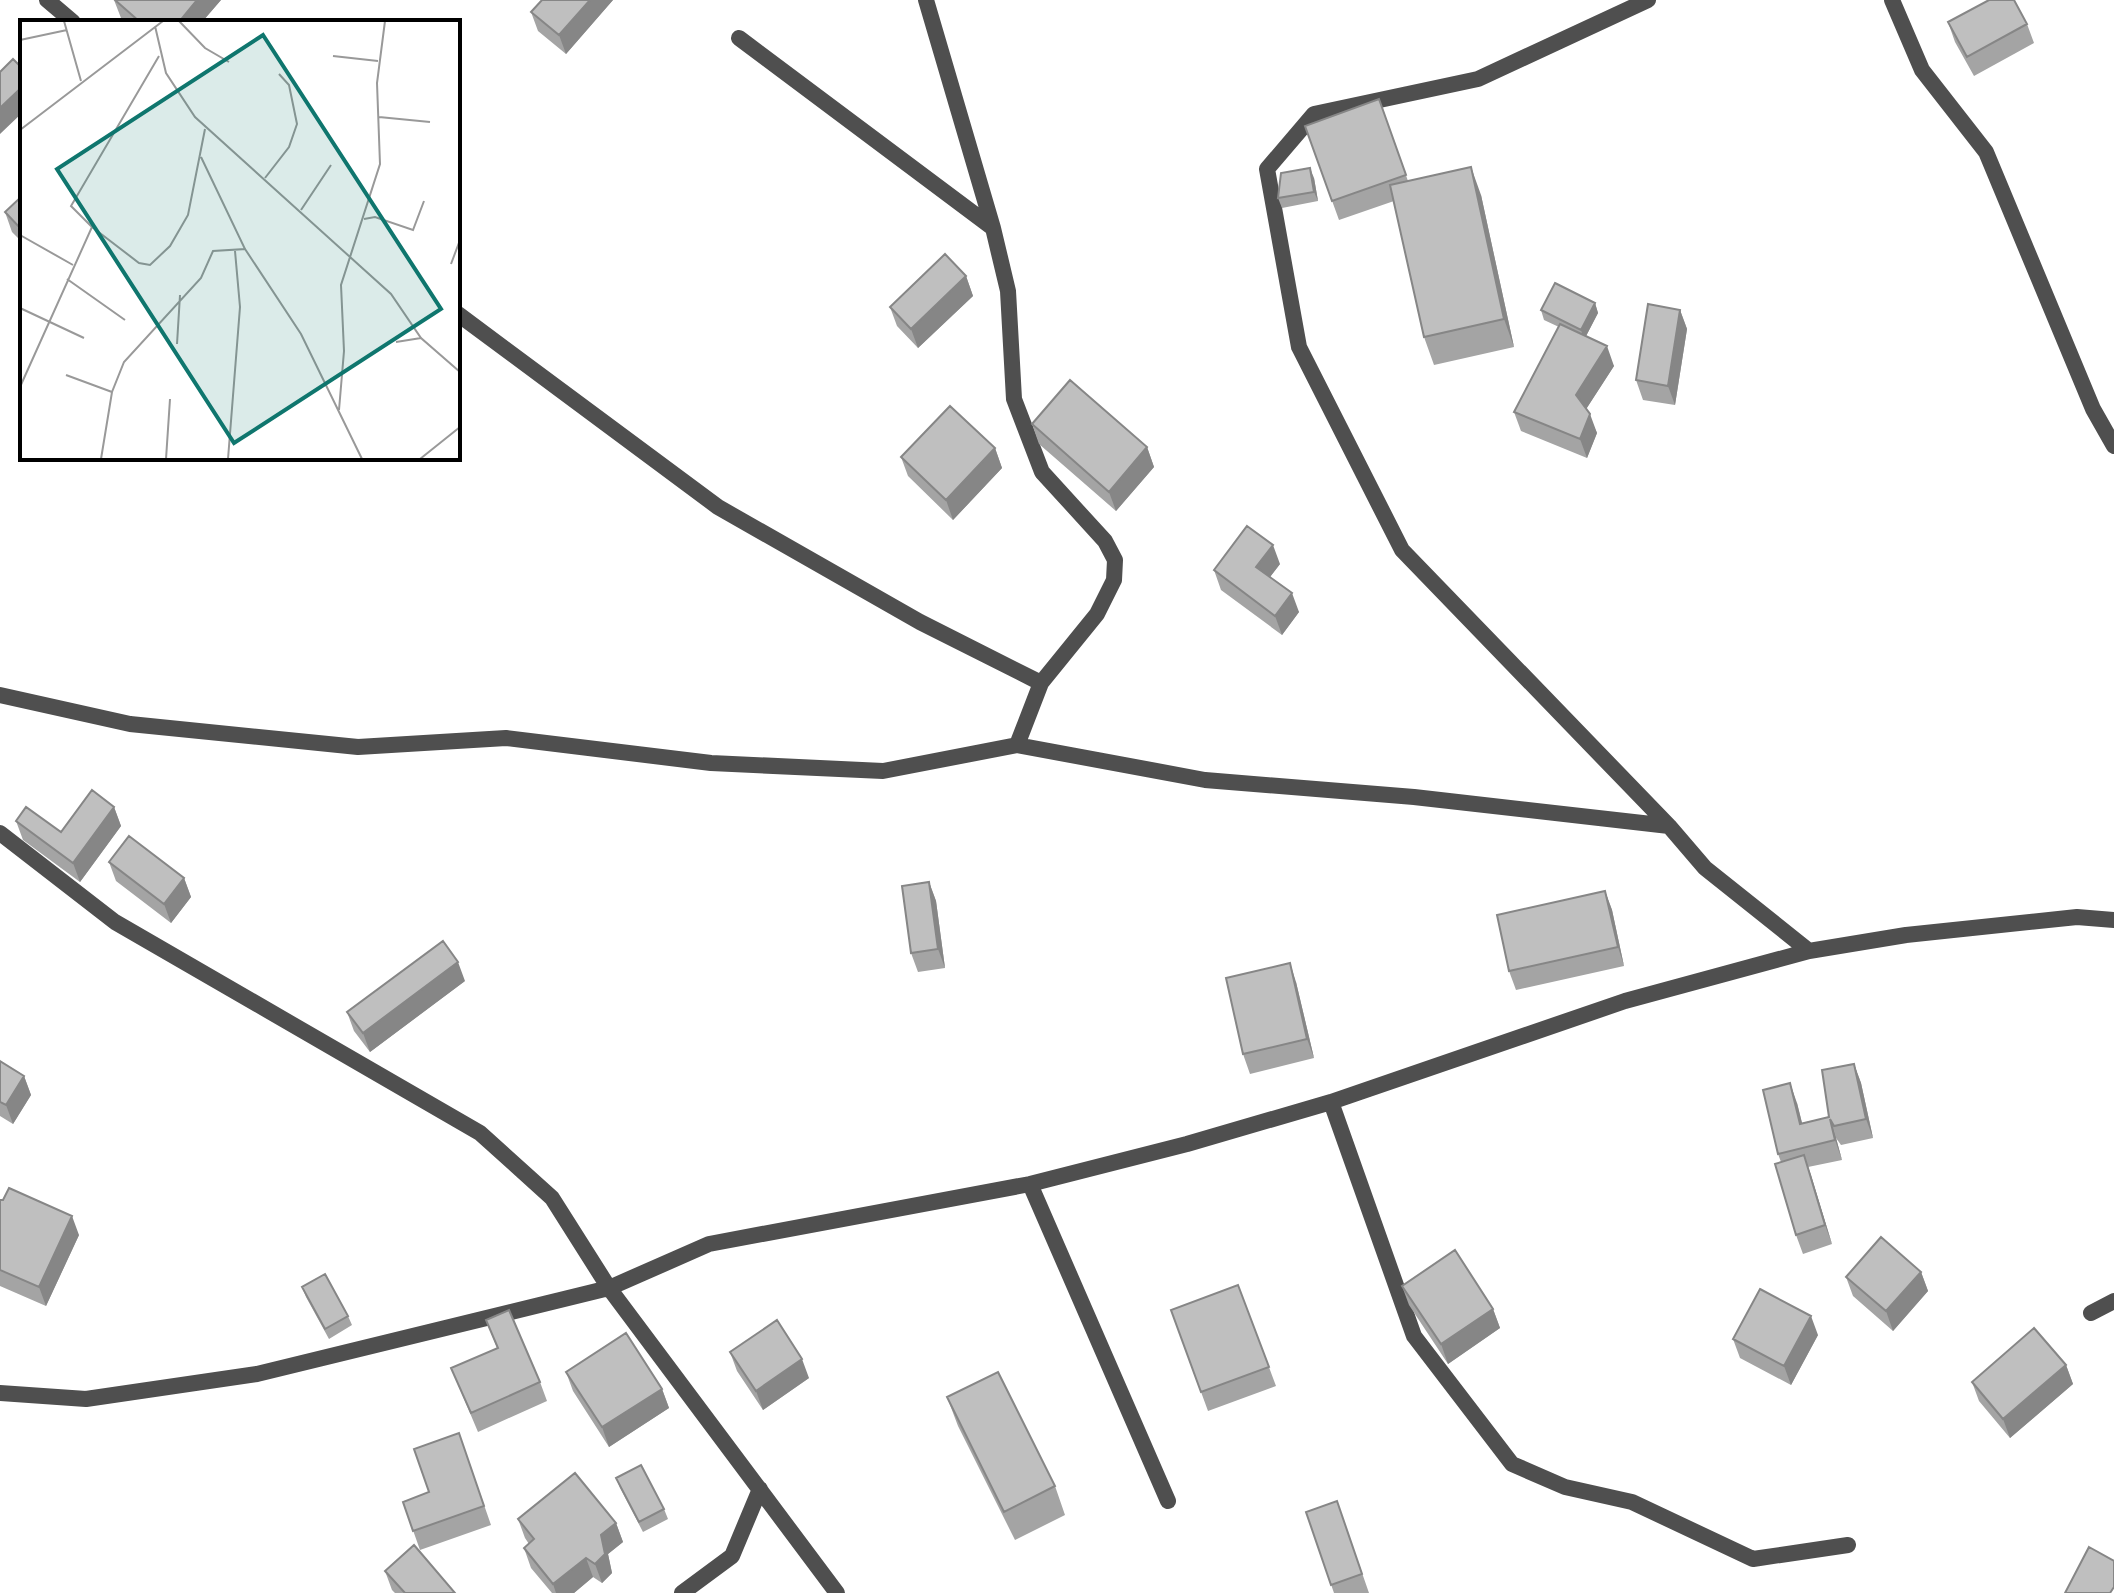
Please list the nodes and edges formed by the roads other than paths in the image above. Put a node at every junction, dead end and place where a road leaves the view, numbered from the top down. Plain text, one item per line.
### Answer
1 (47, 0) edge
2 (926, 0) edge
3 (1648, 0) edge
4 (1892, 0) edge
5 (71, 20) edge
6 (739, 38) dead end
7 (993, 228) junction
8 (460, 315) edge
9 (2114, 446) edge
10 (1041, 683) junction
11 (0, 695) edge
12 (1017, 745) junction
13 (1669, 826) junction
14 (0, 833) edge
15 (2114, 920) edge
16 (1809, 951) junction
17 (1331, 1102) junction
18 (1030, 1184) junction
19 (609, 1288) junction
20 (2114, 1301) edge
21 (2091, 1313) dead end
22 (0, 1393) edge
23 (760, 1489) junction
24 (1168, 1501) dead end
25 (1848, 1545) dead end
26 (682, 1593) edge
27 (837, 1593) edge

1 - 5 street
2 - 7 street
3 - 13 street
4 - 9 street
6 - 7 street
7 - 10 street
8 - 10 street
10 - 12 street
11 - 12 street
12 - 13 street
13 - 16 street
14 - 19 street
15 - 16 street
16 - 17 street
17 - 18 street
17 - 25 street
18 - 19 street
18 - 24 street
19 - 22 street
19 - 23 street
20 - 21 street
23 - 26 street
23 - 27 street

